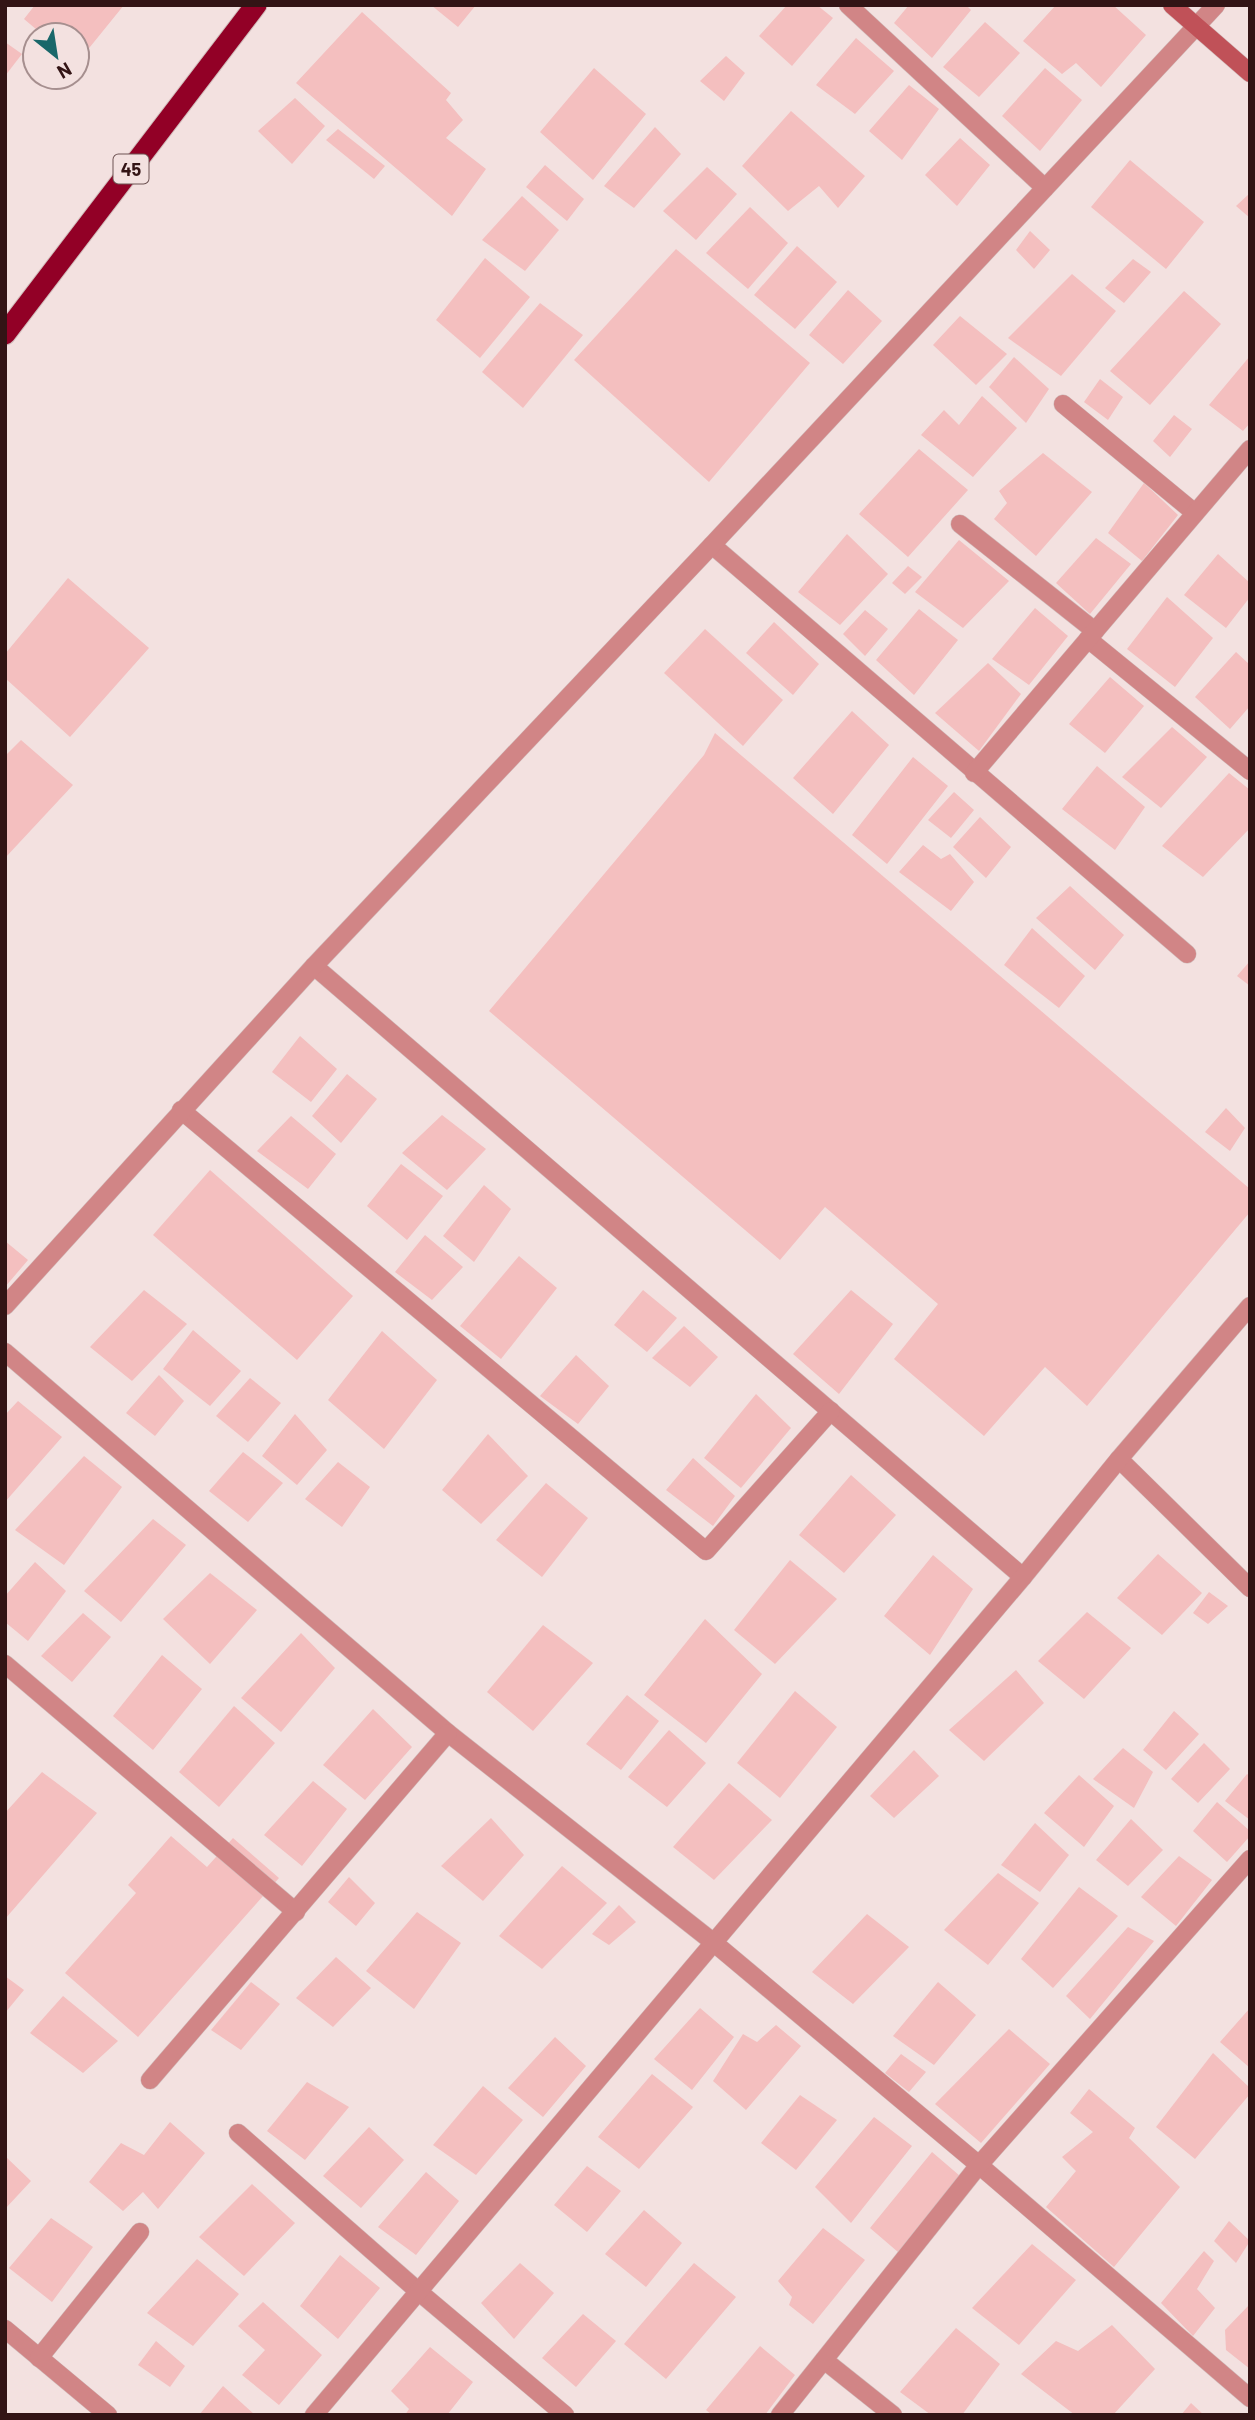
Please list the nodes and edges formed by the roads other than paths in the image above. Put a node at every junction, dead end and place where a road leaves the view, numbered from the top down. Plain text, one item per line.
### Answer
1 (256, 5) edge
2 (848, 5) edge
3 (1172, 5) edge
4 (1216, 5) edge
5 (1197, 27) junction
6 (1250, 72) edge
7 (1045, 188) junction
8 (5, 334) edge
9 (1063, 404) dead end
10 (1250, 449) edge
11 (1195, 513) junction
12 (960, 524) dead end
13 (712, 545) junction
14 (1092, 635) junction
15 (1250, 771) edge
16 (974, 773) junction
17 (1187, 954) dead end
18 (314, 966) junction
19 (181, 1110) junction
20 (5, 1306) edge
21 (1250, 1306) edge
22 (5, 1352) edge
23 (831, 1411) junction
24 (1119, 1459) junction
25 (1023, 1577) junction
26 (1250, 1588) edge
27 (5, 1664) edge
28 (448, 1733) junction
29 (1250, 1859) edge
30 (296, 1912) junction
31 (713, 1942) junction
32 (150, 2080) dead end
33 (237, 2133) dead end
34 (979, 2165) junction
35 (139, 2232) dead end
36 (418, 2291) junction
37 (5, 2329) edge
38 (39, 2358) junction
39 (824, 2360) junction
40 (1250, 2398) edge
41 (108, 2415) edge
42 (314, 2415) edge
43 (565, 2415) edge
44 (780, 2415) edge
45 (892, 2415) edge

1 - 8 highway, 45
2 - 7 street
3 - 5 street
4 - 5 street
5 - 6 street
5 - 7 street
7 - 13 street
9 - 11 street
10 - 11 street
11 - 14 street
12 - 14 street
13 - 16 street
13 - 18 street
14 - 15 street
14 - 16 street
16 - 17 street
18 - 19 street
18 - 23 street
19 - 20 street
19 - 23 street
21 - 24 street
22 - 28 street
23 - 25 street
24 - 25 street
24 - 26 street
25 - 31 street
27 - 30 street
28 - 30 street
28 - 31 street
29 - 34 street
30 - 32 street
31 - 34 street
31 - 36 street
33 - 36 street
34 - 39 street
34 - 40 street
35 - 38 street
36 - 42 street
36 - 43 street
37 - 38 street
38 - 41 street
39 - 44 street
39 - 45 street

